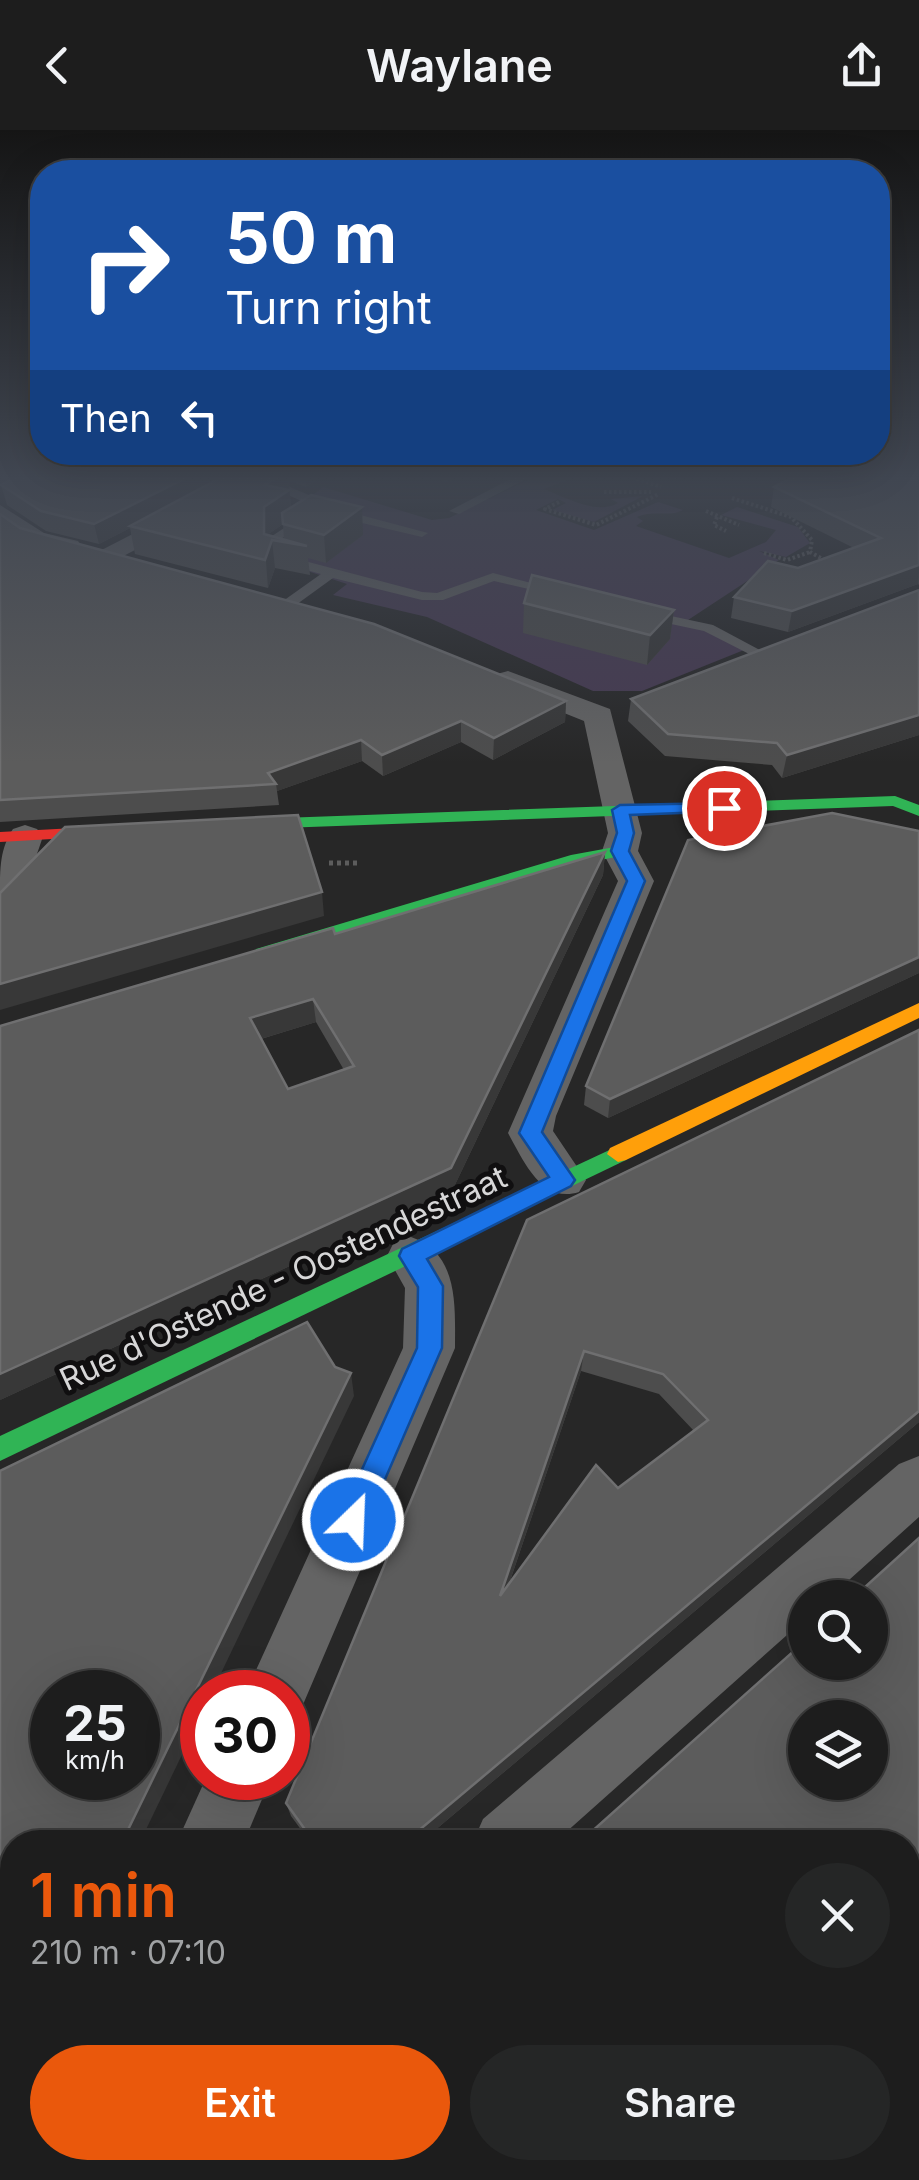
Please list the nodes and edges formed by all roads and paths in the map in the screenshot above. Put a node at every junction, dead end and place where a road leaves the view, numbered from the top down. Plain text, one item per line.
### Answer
1 (331, 572) joint
2 (255, 596) edge
3 (572, 596) edge
4 (288, 604) junction
5 (622, 609) edge
6 (324, 614) edge
7 (798, 642) edge
8 (764, 656) junction
9 (728, 669) edge
10 (490, 673) edge
11 (919, 788) edge
12 (896, 801) junction
13 (620, 810) junction
14 (919, 811) edge
15 (203, 826) edge
16 (164, 828) edge
17 (12, 837) edge
18 (620, 851) junction
19 (329, 863) dead end
20 (358, 863) dead end
21 (0, 882) edge
22 (242, 959) edge
23 (919, 1010) edge
24 (563, 1180) junction
25 (411, 1256) junction
26 (0, 1449) edge
27 (919, 1482) edge
28 (286, 1670) edge
29 (229, 1800) edge
30 (215, 1830) edge
31 (520, 1830) edge

1 - 3 lane
1 - 4 lane
2 - 4 street
4 - 6 street
5 - 8 lane
7 - 8 street
8 - 9 street
10 - 13 street
11 - 12 street
12 - 13 street
12 - 14 street
13 - 15 street
13 - 18 street
16 - 17 street
17 - 21 street
18 - 22 street
18 - 24 street
19 - 20 path
23 - 24 street, Rue d'Ostende - Oostendestraat
24 - 25 street, Rue d'Ostende - Oostendestraat
25 - 26 street, Rue d'Ostende - Oostendestraat
25 - 28 street
27 - 31 street
29 - 30 street

